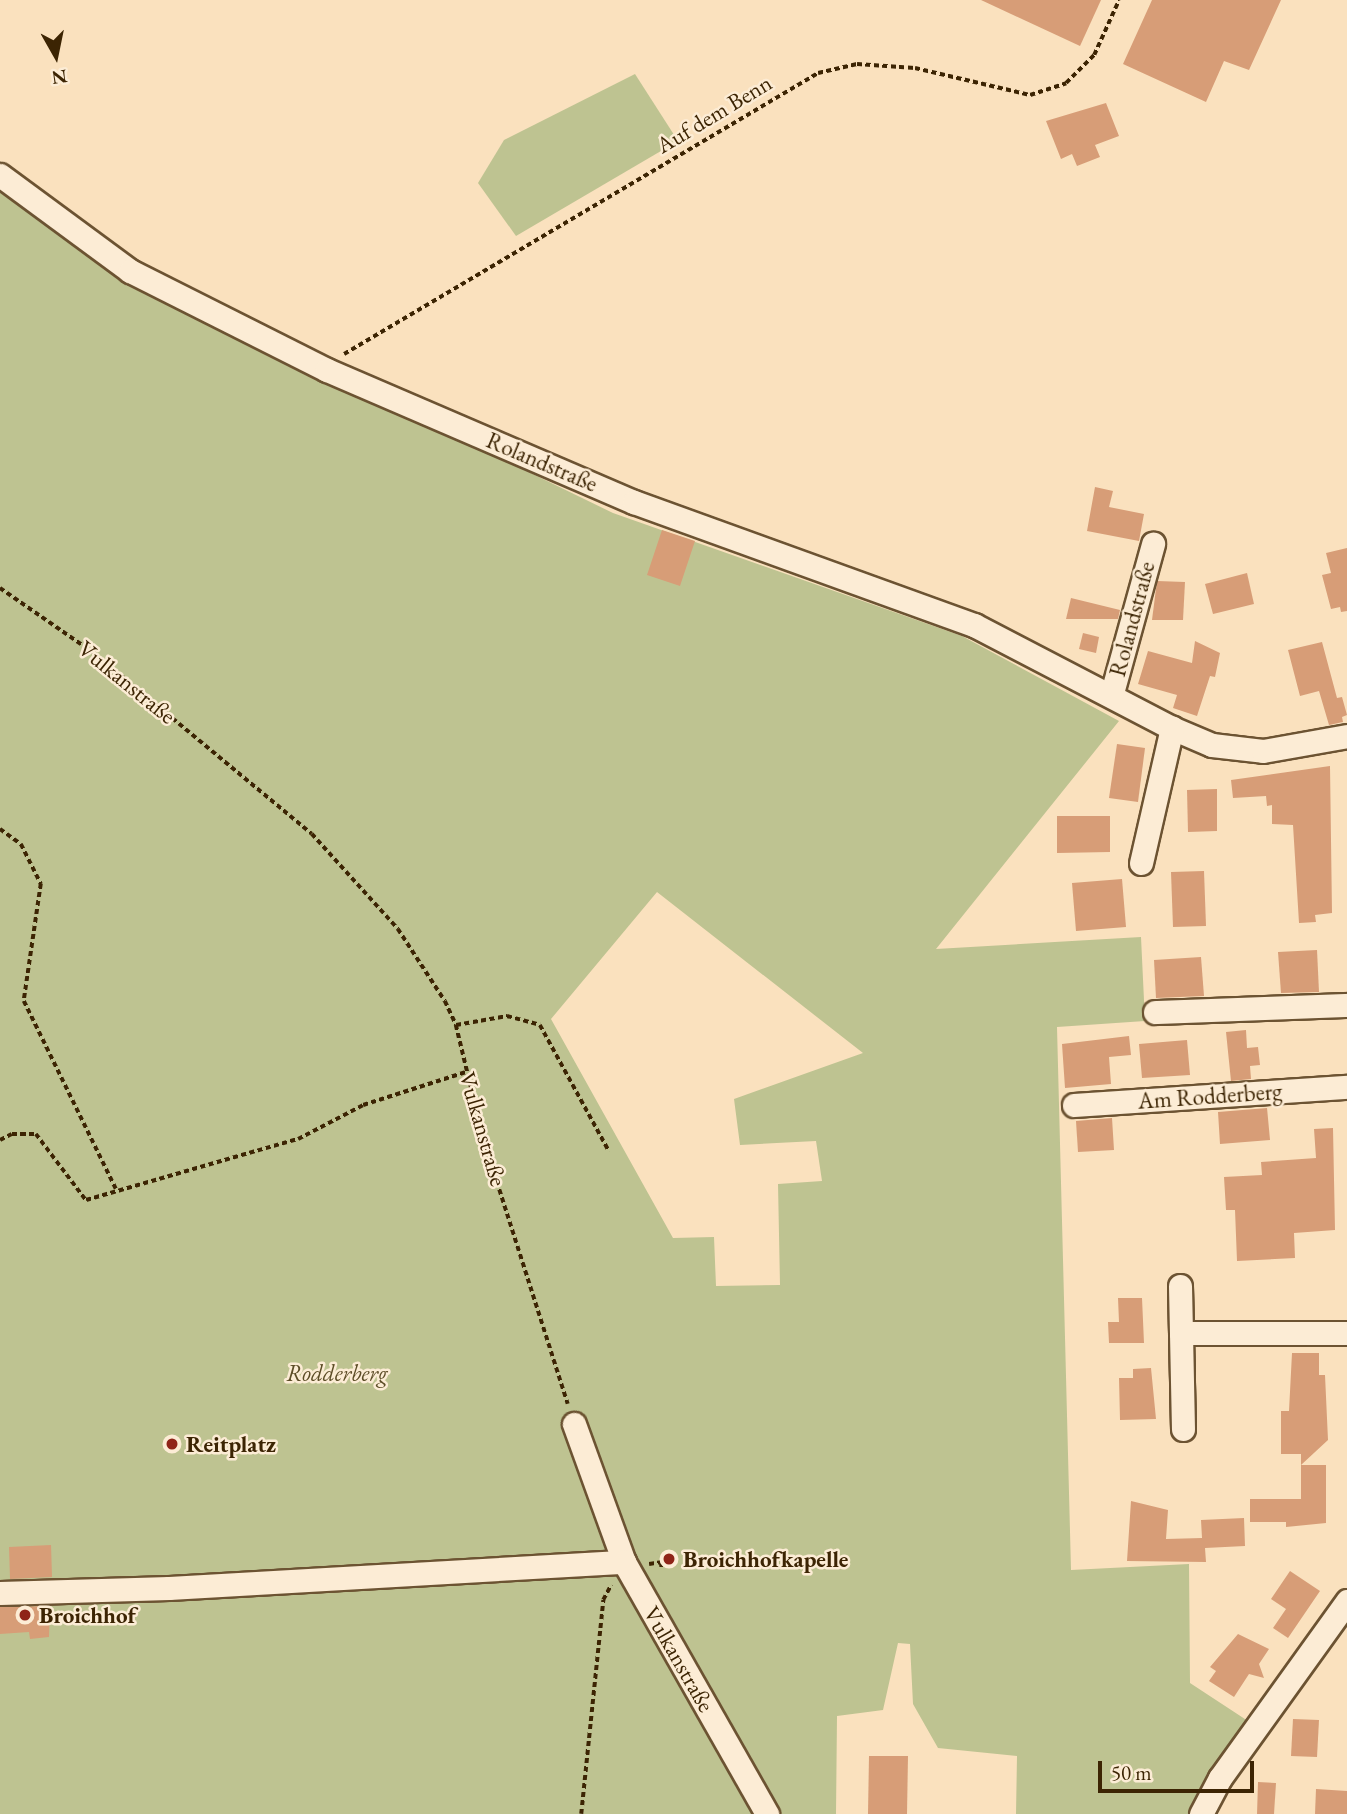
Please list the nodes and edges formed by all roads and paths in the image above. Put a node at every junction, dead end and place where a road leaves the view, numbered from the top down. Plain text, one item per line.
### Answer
1 (1119, 0) edge
2 (0, 175) edge
3 (327, 370) junction
4 (1153, 544) dead end
5 (0, 588) edge
6 (1112, 693) junction
7 (1172, 728) junction
8 (1347, 736) edge
9 (0, 829) edge
10 (1141, 863) dead end
11 (1347, 1005) edge
12 (1155, 1012) dead end
13 (456, 1025) junction
14 (466, 1072) junction
15 (1347, 1087) edge
16 (1074, 1105) dead end
17 (0, 1140) edge
18 (609, 1151) dead end
19 (116, 1189) junction
20 (1180, 1286) dead end
21 (1347, 1333) edge
22 (1181, 1334) junction
23 (574, 1424) joint
24 (1183, 1429) dead end
25 (624, 1562) junction
26 (0, 1593) edge
27 (1347, 1601) edge
28 (1220, 1778) junction
29 (581, 1814) edge
30 (768, 1814) edge
31 (1201, 1814) edge
32 (1218, 1814) edge

1 - 3 path, Auf dem Benn
2 - 3 street, Rolandstraße
3 - 6 street, Rolandstraße
4 - 6 street, Rolandstraße
5 - 13 path, Vulkanstraße
6 - 7 street, Rolandstraße
7 - 8 street, Rolandstraße
7 - 10 street
9 - 19 path
11 - 12 street
13 - 14 path, Vulkanstraße
13 - 18 path
14 - 19 path
14 - 23 path, Vulkanstraße
15 - 16 street, Am Rodderberg
17 - 19 path
20 - 22 street
21 - 22 street
22 - 24 street
23 - 25 street, Vulkanstraße
25 - 26 street
25 - 29 path
25 - 30 street, Vulkanstraße
27 - 28 street
28 - 31 street
28 - 32 street

